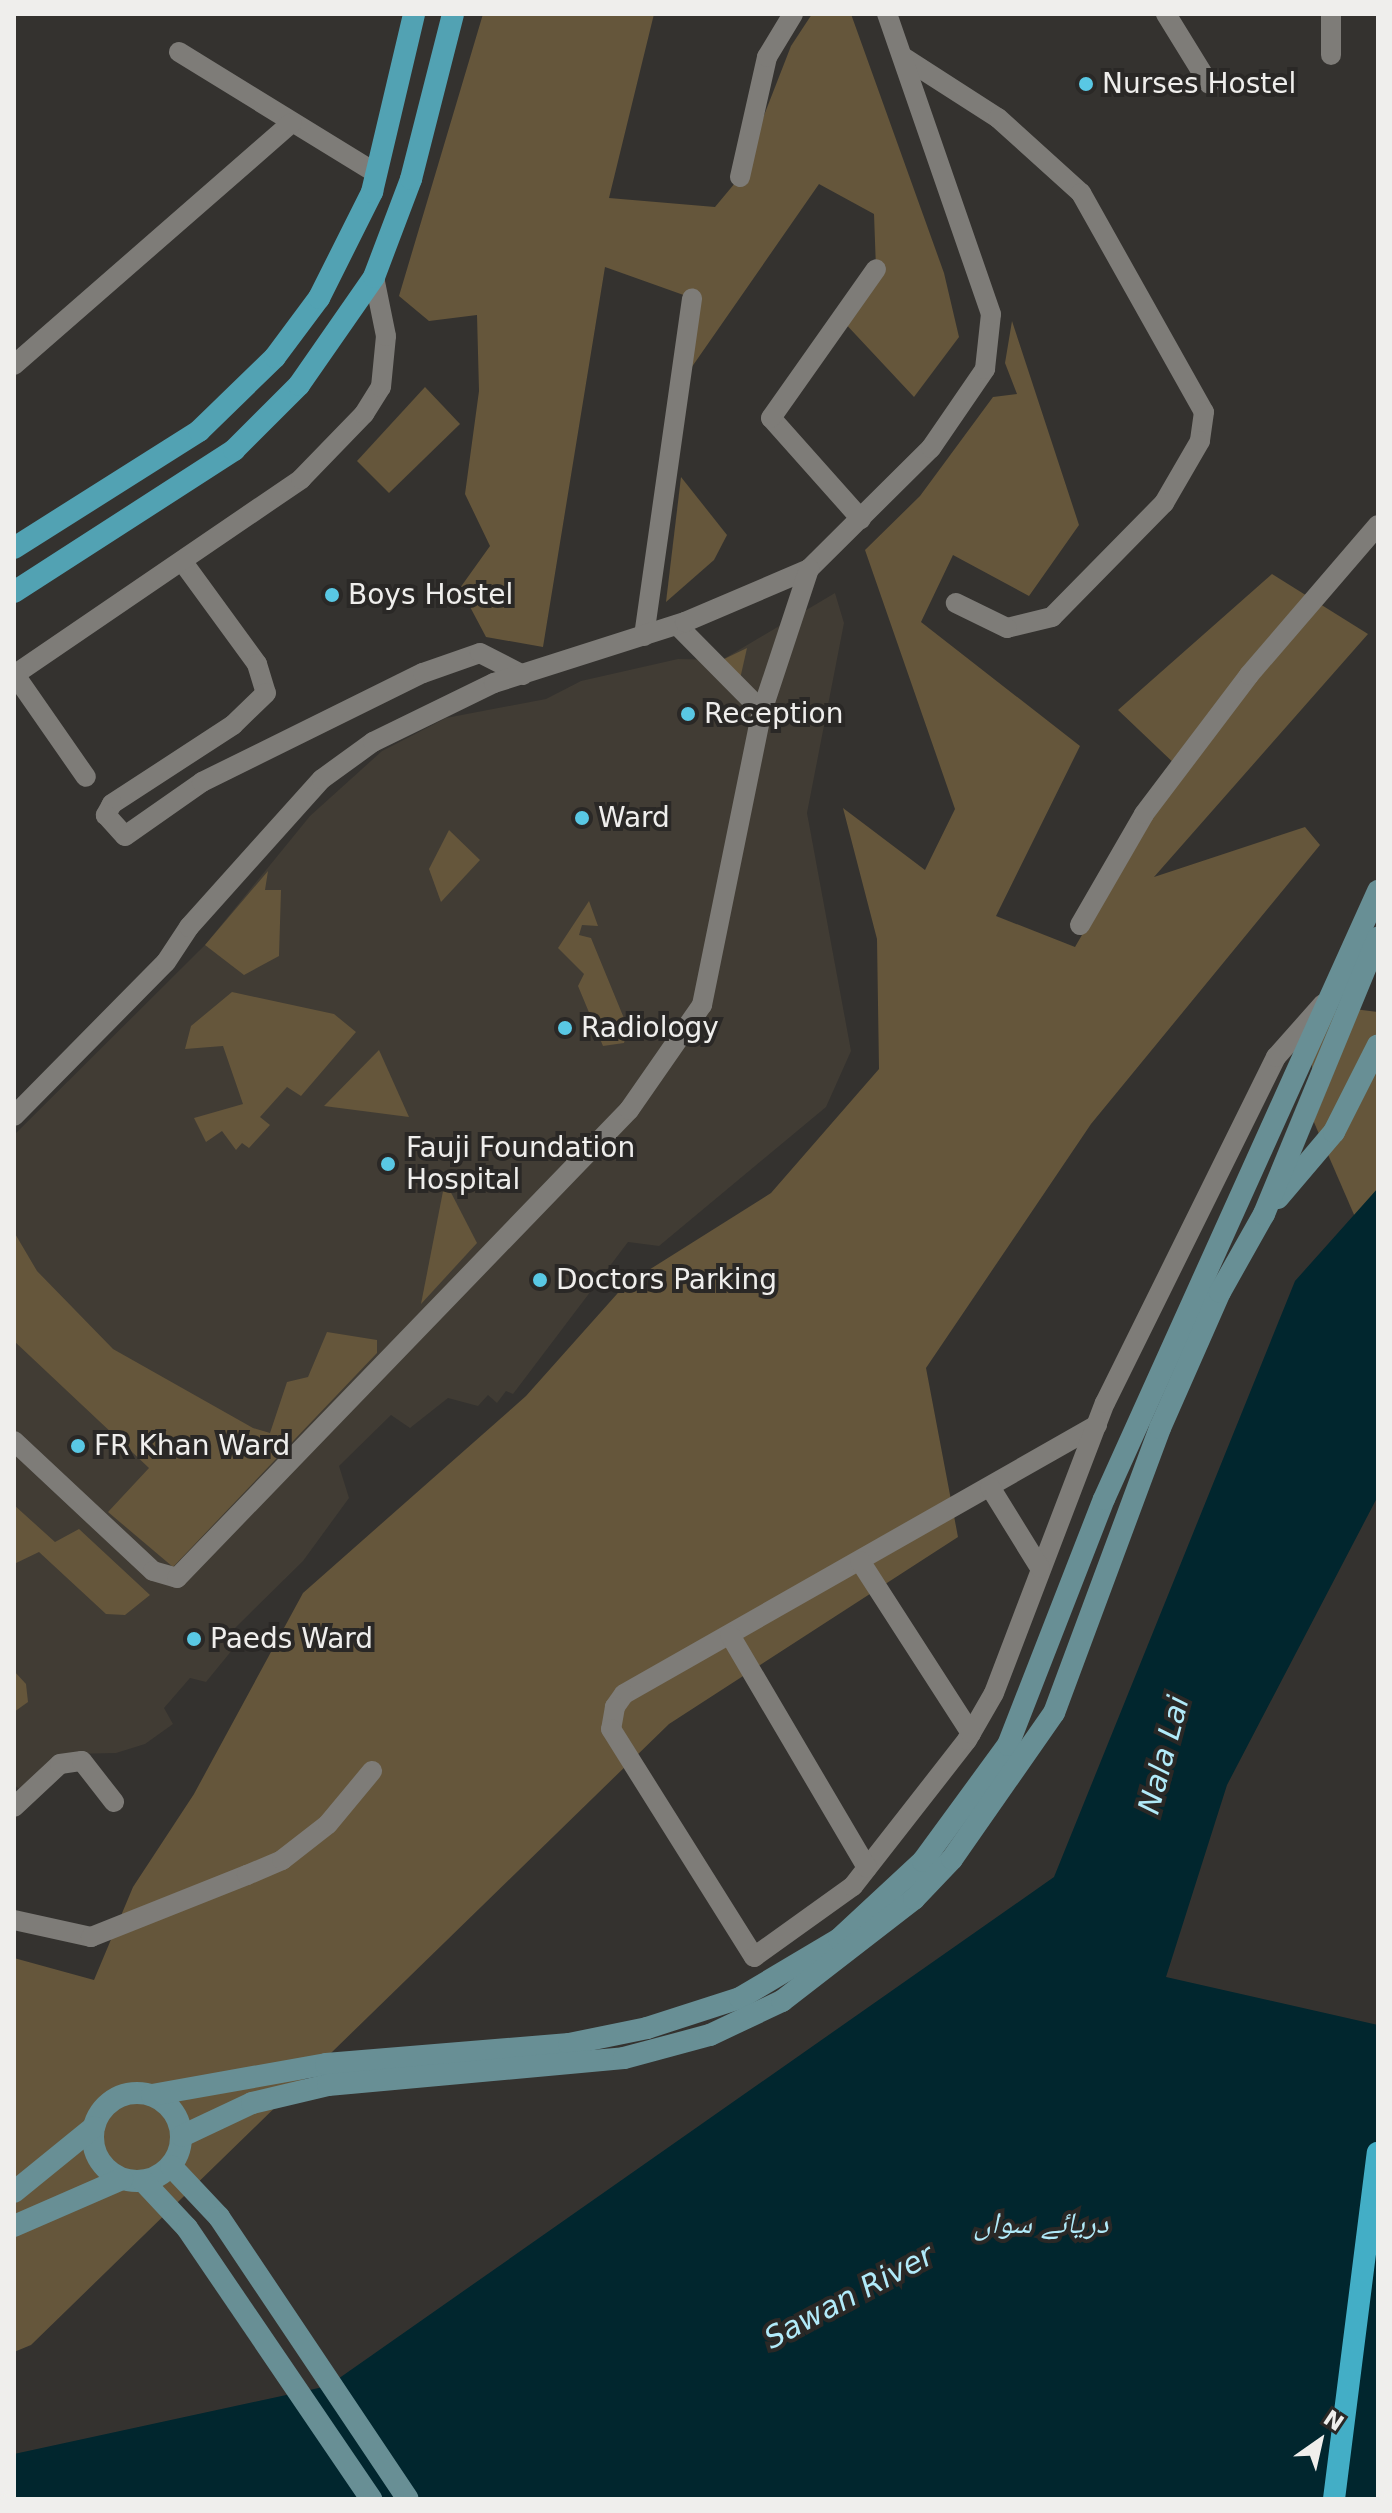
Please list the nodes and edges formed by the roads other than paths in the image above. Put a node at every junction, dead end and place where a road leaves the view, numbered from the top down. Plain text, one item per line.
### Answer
1 (414, 14) edge
2 (453, 14) edge
3 (793, 14) edge
4 (887, 14) edge
5 (1166, 14) edge
6 (1331, 14) edge
7 (179, 52) dead end
8 (1331, 55) dead end
9 (903, 57) junction
10 (1209, 84) dead end
11 (291, 123) junction
12 (376, 173) junction
13 (740, 177) dead end
14 (876, 269) dead end
15 (374, 277) junction
16 (692, 298) dead end
17 (14, 365) edge
18 (861, 519) junction
19 (1378, 525) edge
20 (14, 548) edge
21 (182, 561) junction
22 (809, 569) junction
23 (14, 592) edge
24 (956, 603) dead end
25 (677, 625) junction
26 (644, 636) junction
27 (14, 675) edge
28 (523, 675) junction
29 (762, 711) junction
30 (86, 777) dead end
31 (1378, 891) edge
32 (1080, 925) dead end
33 (1378, 938) edge
34 (1328, 999) junction
35 (1378, 1045) edge
36 (14, 1116) edge
37 (1264, 1214) junction
38 (1097, 1425) junction
39 (14, 1441) edge
40 (990, 1487) junction
41 (860, 1561) junction
42 (1040, 1568) junction
43 (730, 1635) junction
44 (971, 1733) junction
45 (372, 1771) dead end
46 (114, 1802) dead end
47 (14, 1807) edge
48 (867, 1868) junction
49 (14, 1920) edge
50 (152, 2095) junction
51 (94, 2127) junction
52 (182, 2136) junction
53 (1378, 2153) edge
54 (171, 2166) junction
55 (133, 2180) junction
56 (14, 2192) edge
57 (14, 2226) edge
58 (371, 2499) edge
59 (408, 2499) edge
60 (1334, 2499) edge

1 - 12 main road
2 - 15 main road
3 - 13 street
4 - 9 street
5 - 10 street
6 - 8 street
7 - 11 street
9 - 18 street
9 - 24 street
11 - 12 street
11 - 17 street
12 - 20 main road
14 - 18 street
15 - 21 street
15 - 23 main road
16 - 26 street
18 - 22 street
19 - 32 street
21 - 27 street
21 - 28 street
22 - 25 street
22 - 29 street
25 - 26 street
25 - 29 street
26 - 28 street
27 - 30 street
28 - 36 street
29 - 39 street
31 - 34 main road
33 - 37 main road
34 - 38 street
34 - 50 main road
35 - 37 main road
37 - 52 main road
38 - 40 street
38 - 42 street
40 - 41 street
40 - 42 street
41 - 43 street
41 - 44 street
42 - 44 street
43 - 48 street
43 - 48 street
44 - 48 street
45 - 49 street
46 - 47 street
50 - 51 main road
50 - 52 main road
51 - 55 main road
51 - 56 main road
52 - 54 main road
53 - 60 highway
54 - 55 main road
54 - 59 main road
55 - 57 main road
55 - 58 main road

